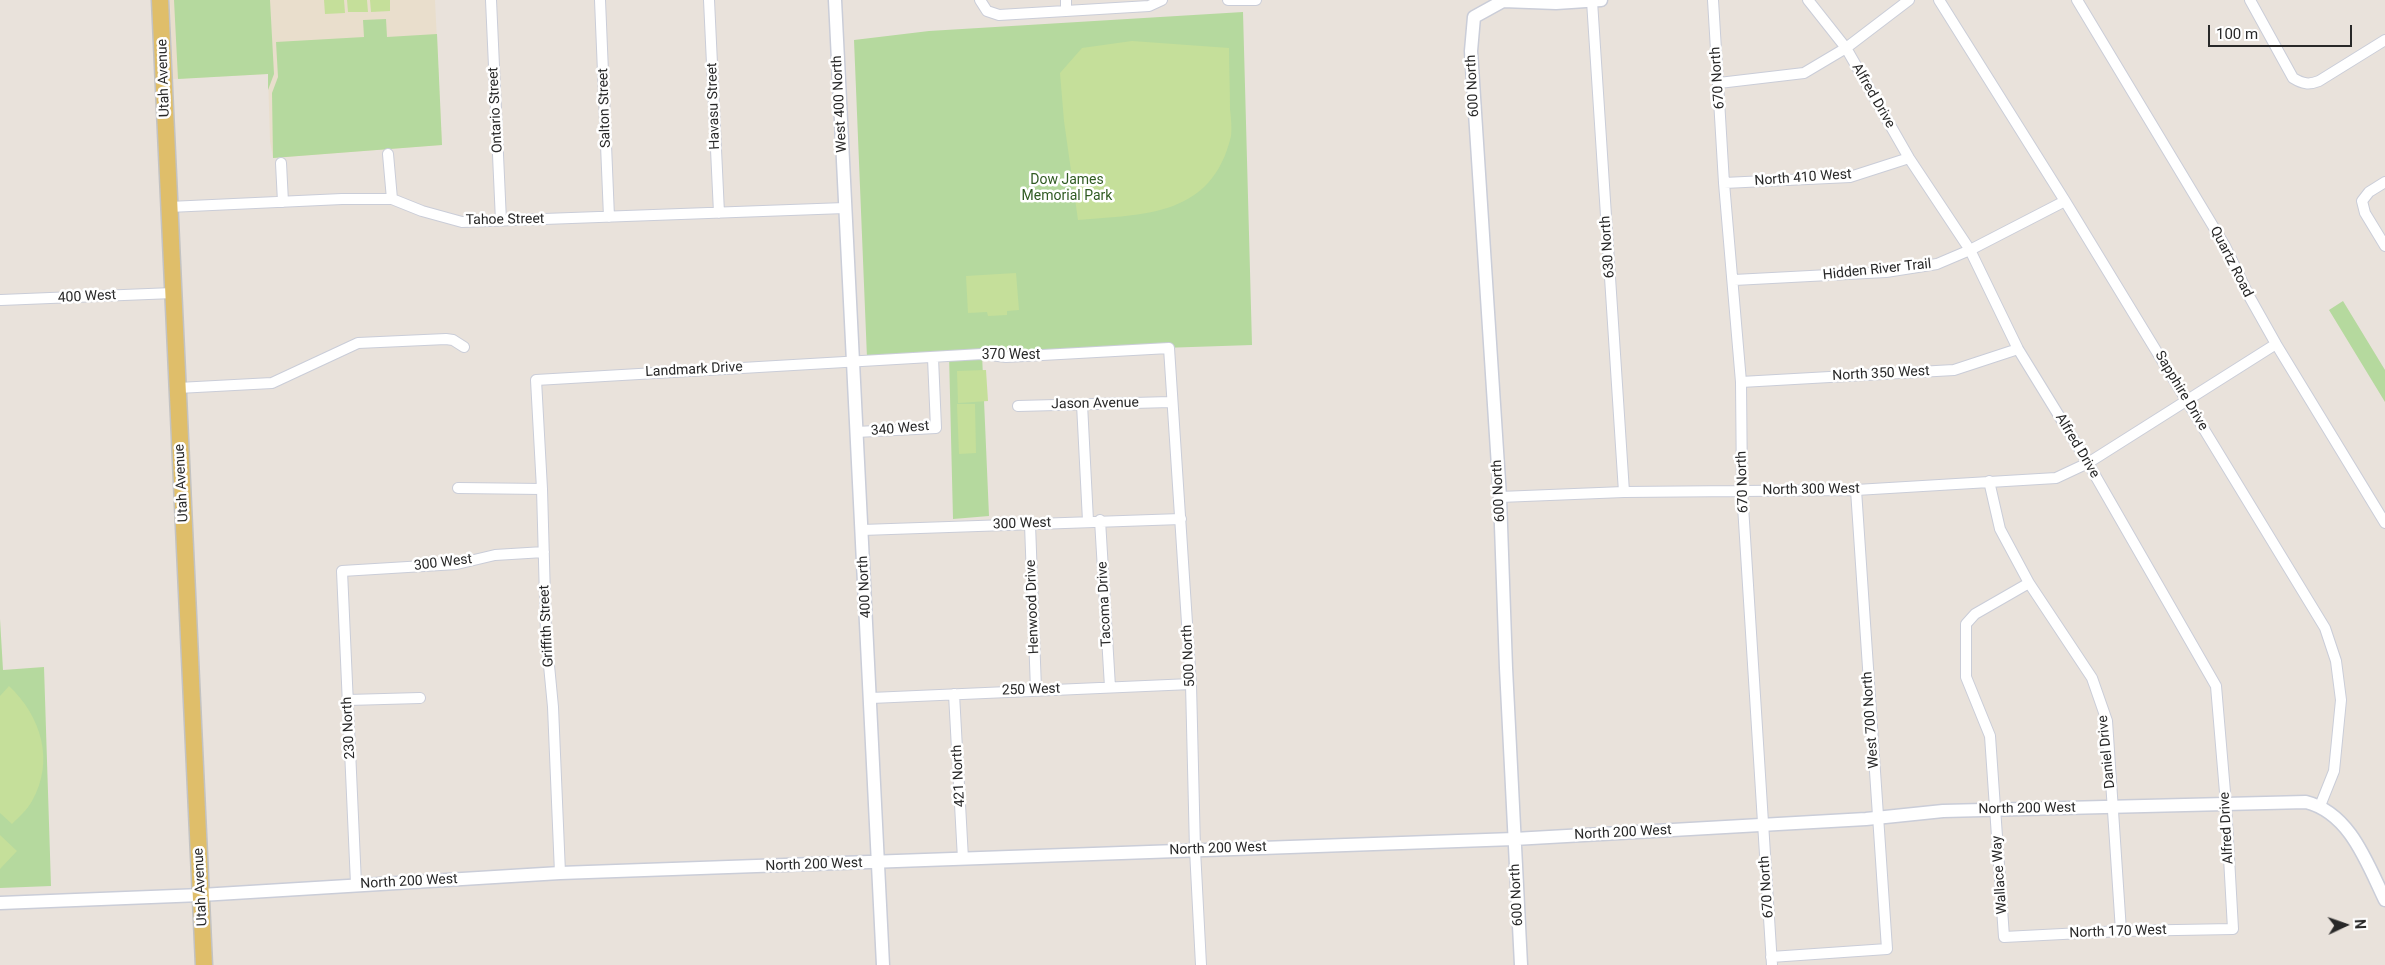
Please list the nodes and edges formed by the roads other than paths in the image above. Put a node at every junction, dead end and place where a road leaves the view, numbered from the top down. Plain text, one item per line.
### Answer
1 (160, 0) edge
2 (491, 0) edge
3 (600, 0) edge
4 (709, 0) edge
5 (835, 0) edge
6 (980, 0) edge
7 (1066, 0) edge
8 (1162, 0) edge
9 (1230, 0) edge
10 (1256, 0) edge
11 (1713, 0) edge
12 (1808, 0) edge
13 (1909, 0) edge
14 (1939, 0) edge
15 (2077, 0) edge
16 (2250, 0) edge
17 (1596, 1) edge
18 (1149, 3) edge
19 (1066, 11) junction
20 (2385, 40) edge
21 (1846, 48) junction
22 (1719, 83) junction
23 (388, 154) dead end
24 (1909, 158) junction
25 (281, 163) dead end
26 (2385, 182) edge
27 (1724, 183) junction
28 (392, 199) junction
29 (2065, 201) junction
30 (283, 202) junction
31 (169, 207) junction
32 (845, 208) junction
33 (718, 213) junction
34 (609, 217) junction
35 (501, 221) junction
36 (2385, 246) edge
37 (1970, 250) junction
38 (1734, 280) junction
39 (173, 293) junction
40 (1, 300) dead end
41 (2276, 344) junction
42 (464, 347) dead end
43 (1169, 348) joint
44 (2018, 349) junction
45 (933, 358) junction
46 (852, 361) junction
47 (536, 380) joint
48 (1741, 382) junction
49 (178, 388) junction
50 (1171, 402) junction
51 (2187, 402) junction
52 (1082, 404) junction
53 (1018, 406) dead end
54 (856, 432) junction
55 (2088, 464) junction
56 (1989, 481) junction
57 (458, 488) dead end
58 (542, 489) junction
59 (1742, 490) junction
60 (1856, 490) junction
61 (1624, 492) junction
62 (1500, 497) junction
63 (1181, 519) junction
64 (1100, 520) junction
65 (1088, 521) junction
66 (2385, 523) edge
67 (1030, 524) junction
68 (862, 530) junction
69 (544, 552) junction
70 (342, 571) joint
71 (2029, 583) junction
72 (1191, 684) junction
73 (1110, 687) junction
74 (1036, 690) junction
75 (954, 694) junction
76 (420, 698) dead end
77 (871, 698) junction
78 (348, 700) junction
79 (2226, 804) junction
80 (2320, 806) junction
81 (2112, 807) junction
82 (1996, 810) junction
83 (1877, 818) junction
84 (1762, 825) junction
85 (1514, 838) junction
86 (1195, 850) junction
87 (963, 859) junction
88 (879, 863) junction
89 (560, 873) junction
90 (356, 884) junction
91 (201, 895) junction
92 (2385, 900) edge
93 (0, 903) edge
94 (2233, 929) joint
95 (2121, 931) junction
96 (2004, 937) joint
97 (1772, 961) edge
98 (204, 965) edge
99 (883, 965) edge
100 (1201, 965) edge
101 (1521, 965) edge

1 - 31 main road, Utah Avenue
2 - 35 street, Ontario Street
3 - 34 street, Salton Street
4 - 33 street, Havasu Street
5 - 32 street, West 400 North
6 - 19 street
7 - 19 street
8 - 18 street
9 - 10 street
11 - 22 street, 670 North
12 - 21 street, Alfred Drive
13 - 21 street
14 - 29 street, Sapphire Drive
15 - 41 street, Quartz Road
16 - 20 street
17 - 61 street, 630 North
17 - 62 street, 600 North
18 - 19 street
21 - 22 street
21 - 24 street, Alfred Drive
22 - 27 street, 670 North
23 - 28 street
24 - 27 street, North 410 West
24 - 37 street, Alfred Drive
25 - 30 street
26 - 36 street
27 - 38 street, 670 North
28 - 30 street, Tahoe Street
28 - 35 street, Tahoe Street
29 - 37 street, Hidden River Trail
29 - 51 street, Sapphire Drive
30 - 31 street, Tahoe Street
31 - 39 main road, Utah Avenue
32 - 33 street, Tahoe Street
32 - 46 street, 400 North
33 - 34 street, Tahoe Street
34 - 35 street, Tahoe Street
37 - 38 street, Hidden River Trail
37 - 44 street, Alfred Drive
38 - 48 street, 670 North
39 - 40 street, 400 West
39 - 49 main road, Utah Avenue
41 - 51 street, North 300 West
41 - 66 street, Quartz Road
42 - 49 street
43 - 45 street, 370 West
43 - 50 street, 500 North
44 - 48 street, North 350 West
44 - 55 street, Alfred Drive
45 - 46 street, 370 West
45 - 54 street, 340 West
46 - 47 street, Landmark Drive
46 - 54 street, 400 North
47 - 58 street, Griffith Street
48 - 59 street, 670 North
49 - 91 main road, Utah Avenue
50 - 52 street, Jason Avenue
50 - 63 street, 500 North
51 - 55 street, North 300 West
51 - 80 street, Sapphire Drive
52 - 53 street, Jason Avenue
52 - 65 street
54 - 68 street, 400 North
55 - 56 street, North 300 West
55 - 79 street, Alfred Drive
56 - 60 street, North 300 West
56 - 71 street, Daniel Drive
57 - 58 street
58 - 69 street, Griffith Street
59 - 60 street, North 300 West
59 - 61 street, North 300 West
59 - 84 street, 670 North
60 - 83 street, West 700 North
61 - 62 street, North 300 West
62 - 85 street, 600 North
63 - 64 street, 300 West
63 - 72 street, 500 North
64 - 65 street, 300 West
64 - 73 street, Tacoma Drive
65 - 67 street, 300 West
67 - 68 street, 300 West
67 - 74 street, Henwood Drive
68 - 77 street, 400 North
69 - 70 street, 300 West
69 - 89 street, Griffith Street
70 - 78 street, 230 North
71 - 81 street, Daniel Drive
71 - 82 street, Wallace Way
72 - 73 street, 250 West
72 - 86 street, 500 North
73 - 74 street, 250 West
74 - 75 street, 250 West
75 - 77 street, 250 West
75 - 87 street, 421 North
76 - 78 street
77 - 88 street, 400 North
78 - 90 street, 230 North
79 - 80 street, North 200 West
79 - 81 street, North 200 West
79 - 94 street, Alfred Drive
80 - 92 street
81 - 82 street, North 200 West
81 - 95 street, Daniel Drive
82 - 83 street, North 200 West
82 - 96 street, Wallace Way
83 - 84 street, North 200 West
83 - 97 street, West 700 North
84 - 85 street, North 200 West
84 - 97 street, 670 North
85 - 86 street, North 200 West
85 - 101 street, 600 North
86 - 87 street, North 200 West
86 - 100 street, 500 North
87 - 88 street, North 200 West
88 - 89 street, North 200 West
88 - 99 street, 400 North
89 - 90 street, North 200 West
90 - 91 street, North 200 West
91 - 93 street, North 200 West
91 - 98 main road, Utah Avenue
94 - 95 street, North 170 West
95 - 96 street, North 170 West

